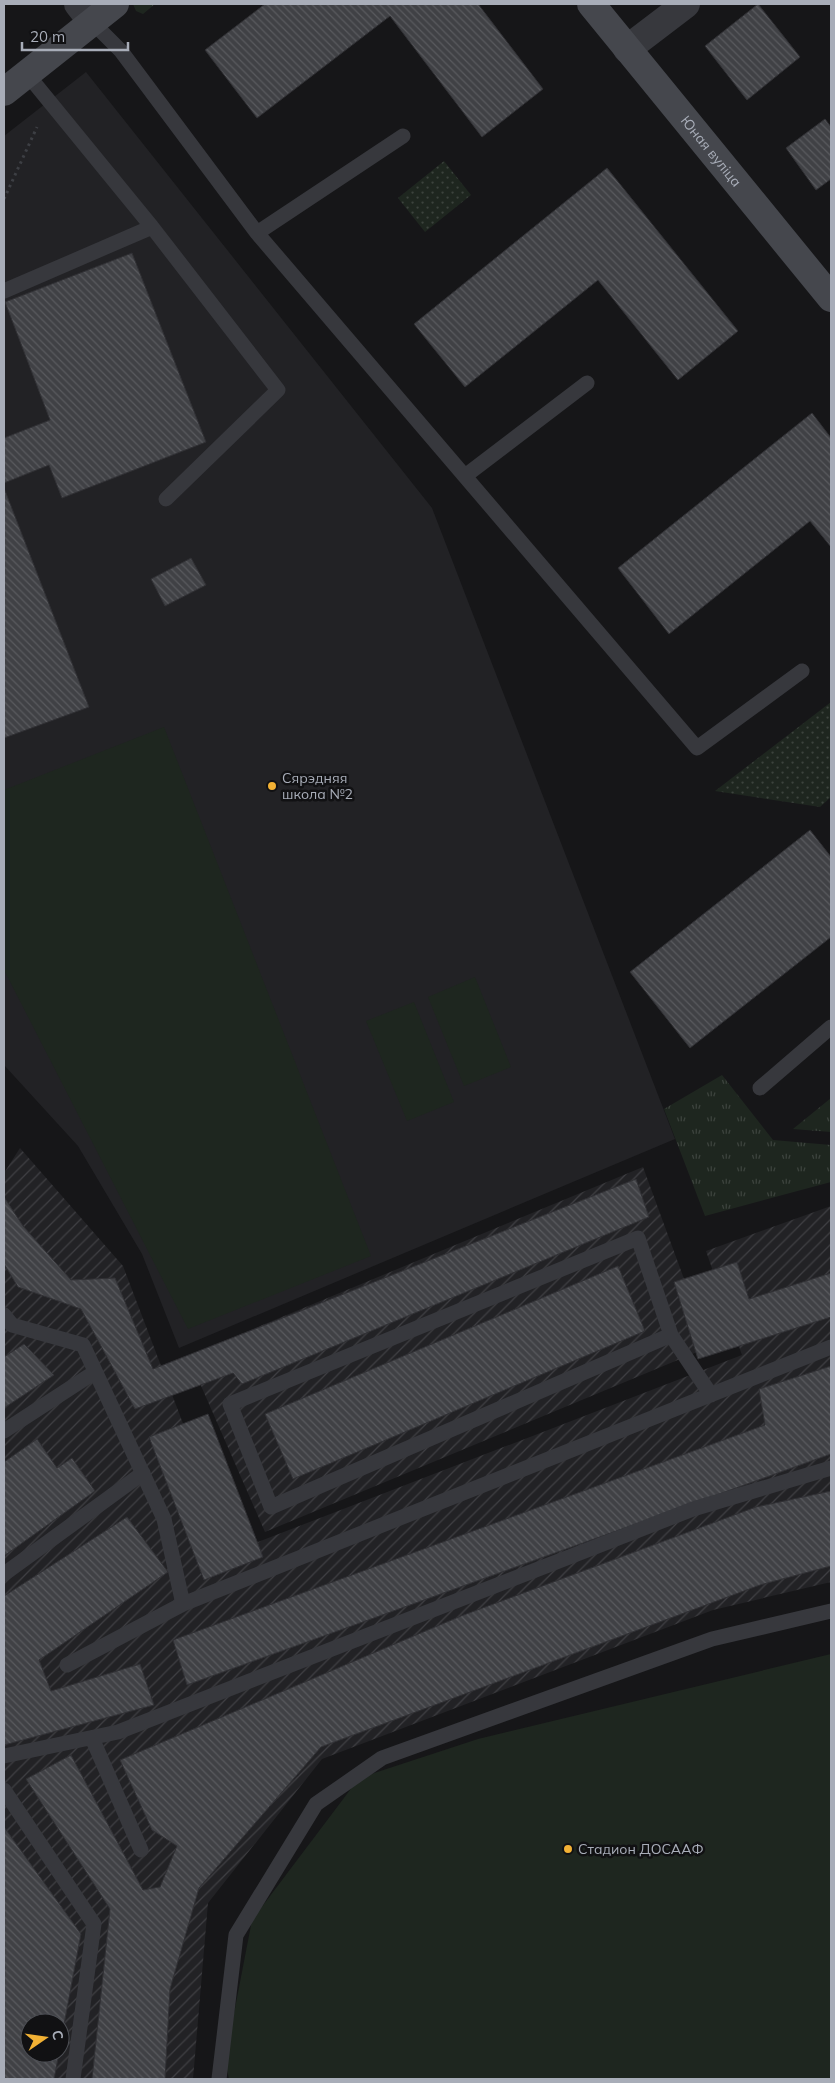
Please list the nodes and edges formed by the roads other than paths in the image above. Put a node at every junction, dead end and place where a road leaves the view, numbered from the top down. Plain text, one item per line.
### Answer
1 (115, 4) edge
2 (591, 4) edge
3 (686, 4) edge
4 (85, 13) edge
5 (627, 50) junction
6 (28, 74) junction
7 (4, 92) edge
8 (403, 136) dead end
9 (152, 226) junction
10 (257, 233) junction
11 (4, 291) edge
12 (831, 298) edge
13 (586, 383) dead end
14 (465, 476) junction
15 (166, 499) dead end
16 (802, 671) dead end
17 (831, 1027) edge
18 (760, 1088) dead end
19 (6, 1323) edge
20 (671, 1335) junction
21 (831, 1347) edge
22 (95, 1372) junction
23 (710, 1395) junction
24 (4, 1432) edge
25 (831, 1468) edge
26 (143, 1473) junction
27 (4, 1574) edge
28 (183, 1604) junction
29 (831, 1611) edge
30 (67, 1665) dead end
31 (92, 1738) junction
32 (4, 1756) edge
33 (4, 1790) edge
34 (141, 1850) dead end
35 (73, 2079) edge
36 (219, 2079) edge

1 - 4 street
2 - 5 street, Юная вуліца
3 - 5 street
4 - 6 street
4 - 10 lane
5 - 12 street, Юная вуліца
6 - 7 street
6 - 9 lane
8 - 10 lane
9 - 11 lane
9 - 15 lane
10 - 14 lane
13 - 14 lane
14 - 16 lane
17 - 18 lane
19 - 22 lane
20 - 20 lane
20 - 23 lane
21 - 23 lane
22 - 24 lane
22 - 26 lane
23 - 28 lane
25 - 31 lane
26 - 27 lane
26 - 28 lane
28 - 30 lane
29 - 36 lane
31 - 32 lane
31 - 34 lane
33 - 35 lane

